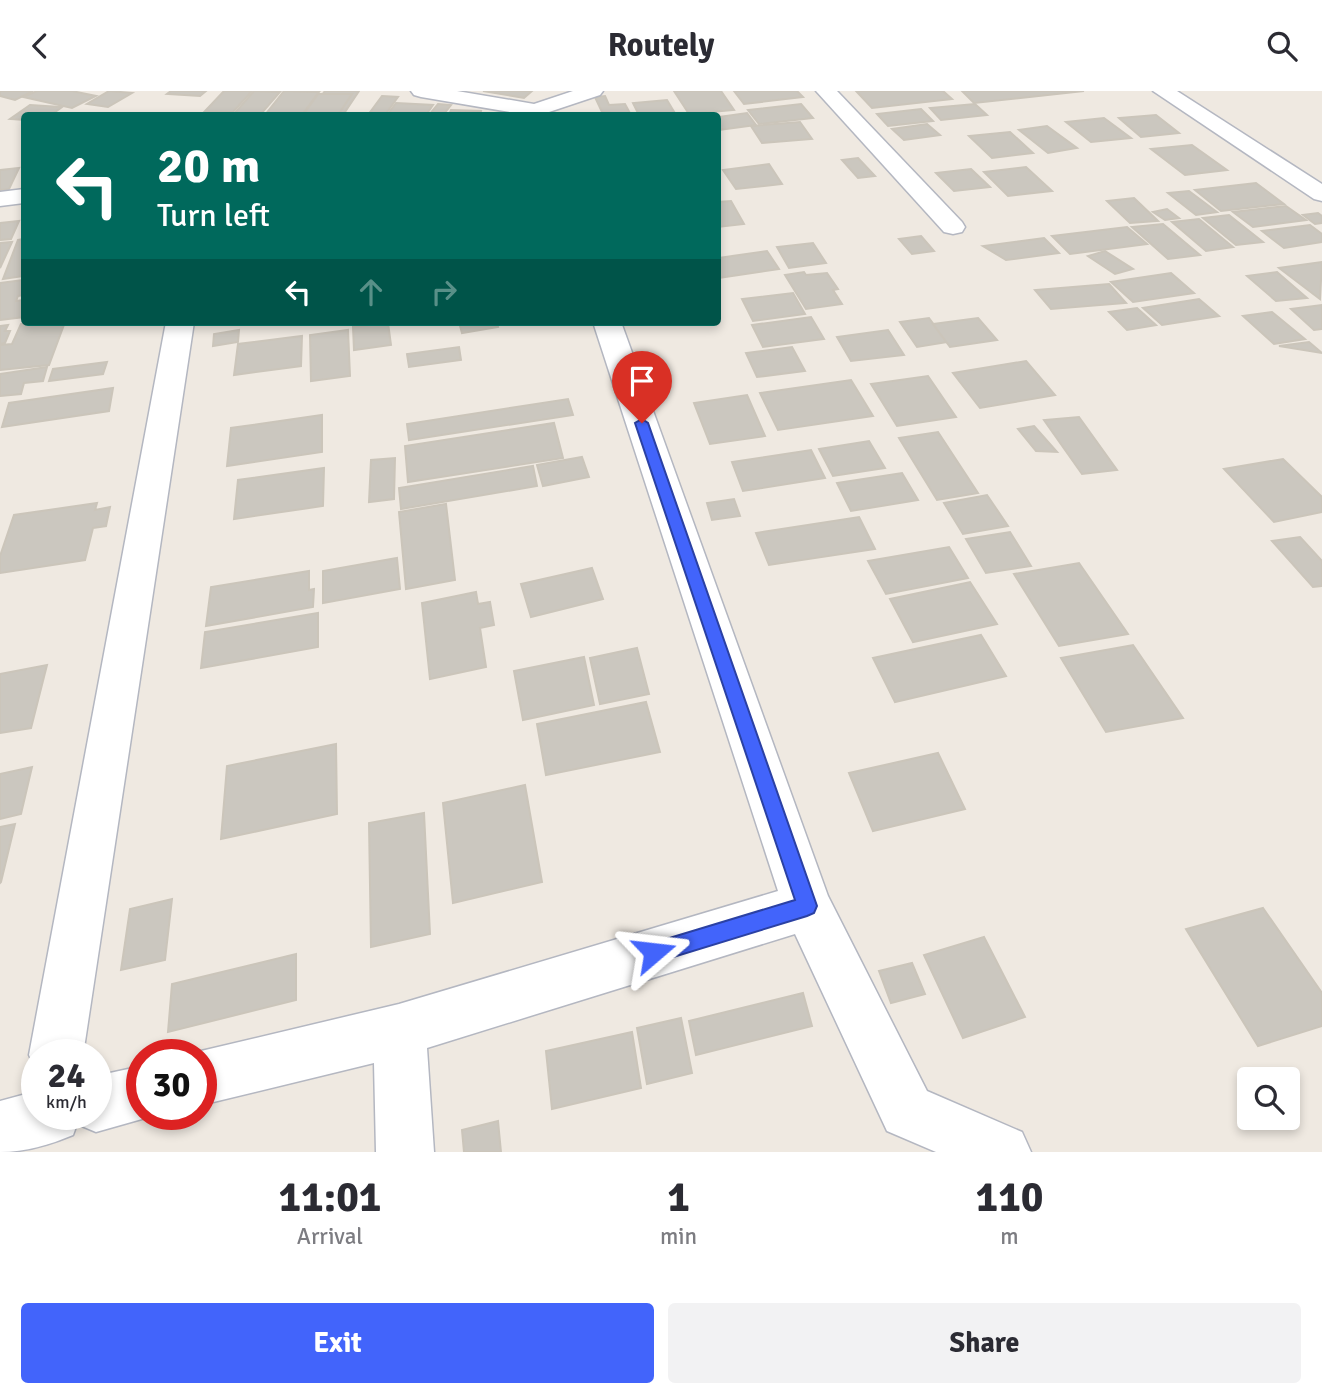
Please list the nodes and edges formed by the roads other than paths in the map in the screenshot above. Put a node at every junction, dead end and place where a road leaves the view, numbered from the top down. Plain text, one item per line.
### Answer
1 (421, 91) edge
2 (593, 91) edge
3 (826, 91) edge
4 (1163, 91) edge
5 (531, 112) edge
6 (539, 112) edge
7 (1322, 194) edge
8 (21, 196) edge
9 (0, 199) edge
10 (953, 227) dead end
11 (179, 326) edge
12 (608, 326) edge
13 (807, 906) junction
14 (399, 1030) junction
15 (59, 1039) edge
16 (217, 1074) edge
17 (405, 1152) edge
18 (1002, 1152) edge

1 - 5 street
2 - 6 street
3 - 10 street
4 - 7 street
8 - 9 street
11 - 15 street
12 - 13 street
13 - 14 street
13 - 18 street
14 - 16 street
14 - 17 street

